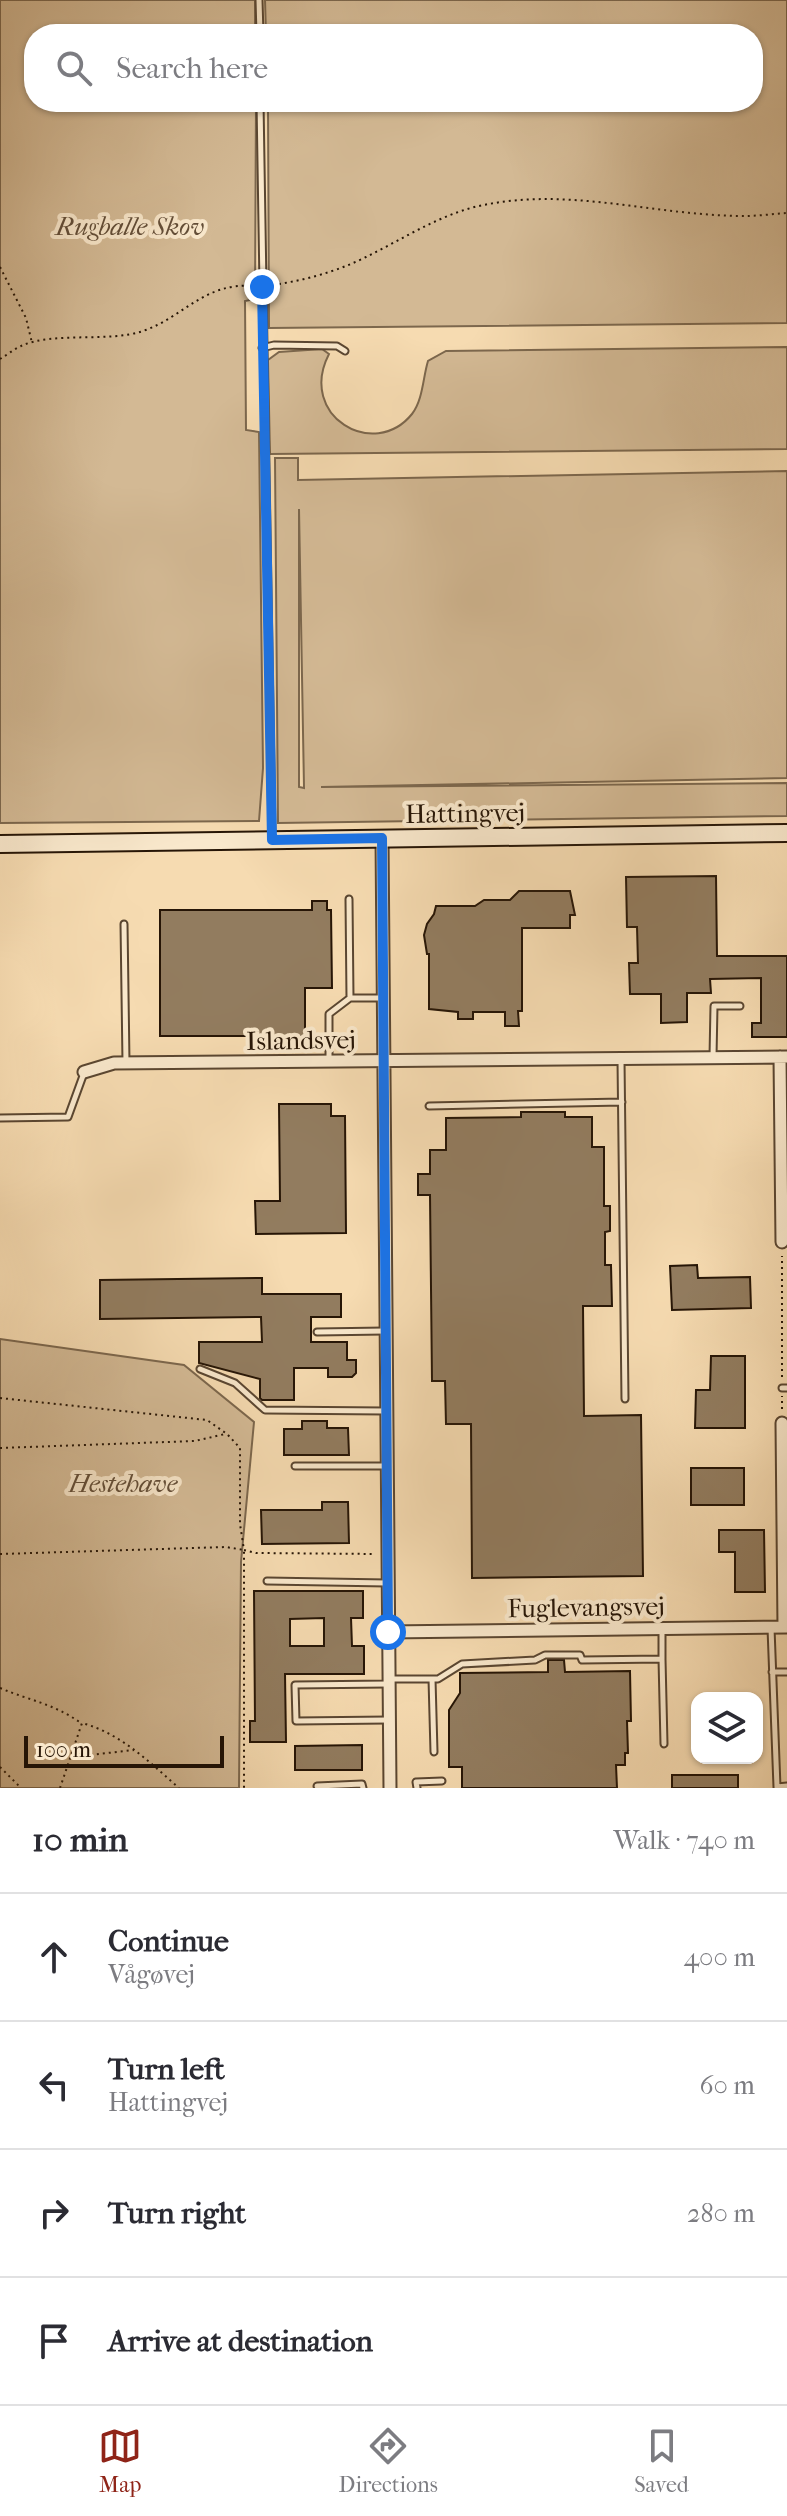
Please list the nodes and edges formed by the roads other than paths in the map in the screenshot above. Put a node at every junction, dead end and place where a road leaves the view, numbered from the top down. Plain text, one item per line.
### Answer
1 (259, 0) edge
2 (260, 24) edge
3 (260, 112) edge
4 (262, 348) junction
5 (345, 351) dead end
6 (787, 833) edge
7 (382, 838) junction
8 (272, 840) junction
9 (0, 844) edge
10 (349, 899) dead end
11 (124, 924) dead end
12 (350, 998) junction
13 (383, 998) junction
14 (740, 1006) dead end
15 (783, 1057) edge
16 (713, 1058) junction
17 (621, 1059) junction
18 (329, 1061) junction
19 (384, 1061) junction
20 (126, 1063) junction
21 (84, 1072) joint
22 (622, 1102) junction
23 (429, 1106) dead end
24 (0, 1118) edge
25 (784, 1118) edge
26 (782, 1242) road end
27 (386, 1331) junction
28 (317, 1332) dead end
29 (200, 1369) dead end
30 (625, 1399) dead end
31 (386, 1411) junction
32 (782, 1423) road end
33 (295, 1466) dead end
34 (387, 1466) junction
35 (267, 1581) dead end
36 (388, 1583) junction
37 (771, 1627) junction
38 (786, 1627) edge
39 (662, 1628) junction
40 (388, 1632) junction
41 (662, 1659) junction
42 (772, 1672) junction
43 (787, 1672) edge
44 (432, 1679) junction
45 (389, 1682) junction
46 (389, 1720) junction
47 (664, 1744) dead end
48 (434, 1752) dead end
49 (442, 1781) dead end
50 (317, 1786) dead end
51 (787, 1786) edge
52 (363, 1788) edge
53 (390, 1788) edge
54 (417, 1788) edge

1 - 2 lane
3 - 4 lane
4 - 5 lane
4 - 8 lane
6 - 7 street, Hattingvej
7 - 8 street, Hattingvej
7 - 13 street
8 - 9 street, Hattingvej
10 - 12 lane
11 - 20 lane
12 - 13 lane
12 - 18 lane
13 - 19 street
14 - 16 lane
15 - 16 street, Islandsvej
15 - 25 street, Islandsvej
16 - 17 street, Islandsvej
17 - 19 street, Islandsvej
17 - 22 lane
18 - 19 street, Islandsvej
18 - 20 street, Islandsvej
19 - 27 street
20 - 21 street, Islandsvej
21 - 24 lane, Islandsvej
22 - 23 lane
22 - 30 lane
25 - 26 street, Islandsvej
27 - 28 lane
27 - 31 street
29 - 31 lane
31 - 34 street
32 - 38 street, Fuglevangsvej
33 - 34 lane
34 - 36 street
35 - 36 lane
36 - 40 street
37 - 38 street, Fuglevangsvej
37 - 39 street, Fuglevangsvej
37 - 42 lane
39 - 40 street, Fuglevangsvej
39 - 41 lane
40 - 45 street
41 - 44 lane
41 - 47 lane
42 - 43 lane
42 - 51 lane
44 - 45 lane
44 - 48 lane
45 - 46 street
45 - 46 lane
46 - 53 street
49 - 54 lane
50 - 52 lane

